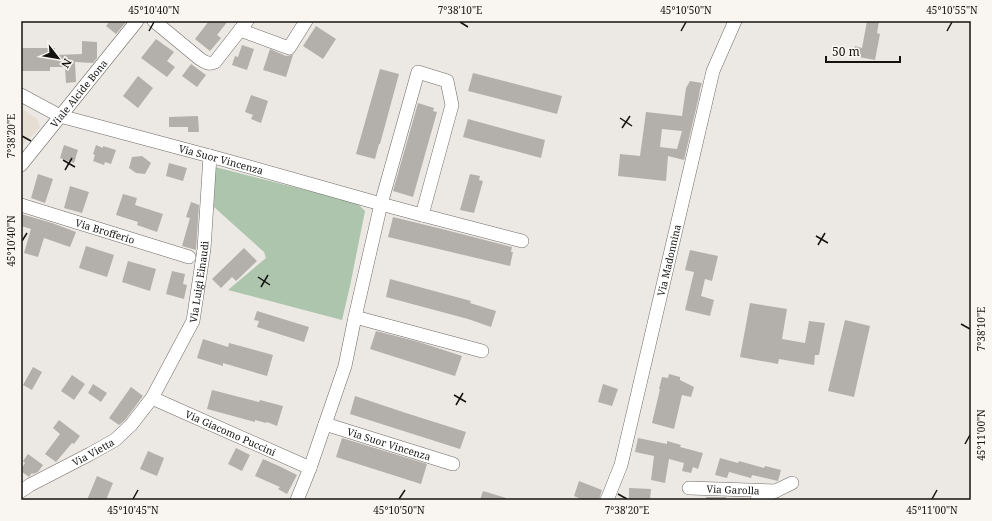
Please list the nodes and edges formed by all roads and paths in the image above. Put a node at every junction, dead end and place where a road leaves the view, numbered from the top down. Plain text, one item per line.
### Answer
1 (137, 21) edge
2 (154, 21) edge
3 (306, 21) edge
4 (734, 21) edge
5 (244, 25) edge
6 (21, 95) edge
7 (60, 116) junction
8 (210, 156) junction
9 (21, 165) edge
10 (381, 204) junction
11 (21, 205) edge
12 (422, 215) junction
13 (522, 241) dead end
14 (189, 256) dead end
15 (355, 317) junction
16 (482, 351) dead end
17 (152, 398) junction
18 (325, 424) junction
19 (453, 464) dead end
20 (310, 468) junction
21 (792, 483) dead end
22 (689, 488) dead end
23 (776, 490) junction
24 (21, 491) edge
25 (297, 500) edge
26 (607, 500) edge
27 (757, 500) edge

1 - 7 street, Viale Alcide Bona
2 - 5 street
3 - 5 street
4 - 26 street, Via Madonnina
6 - 7 street, Via Suor Vincenza
7 - 8 street, Via Suor Vincenza
7 - 9 street, Viale Alcide Bona
8 - 10 street, Via Suor Vincenza
8 - 17 street, Via Luigi Einaudi
10 - 12 street, Via Suor Vincenza
10 - 12 street
10 - 15 street
11 - 14 street, Via Brofferio
12 - 13 street, Via Suor Vincenza
15 - 16 street
15 - 18 street
17 - 20 street, Via Giacomo Puccini
17 - 24 street, Via Vietta
18 - 19 street, Via Suor Vincenza
18 - 20 street
20 - 25 street
21 - 23 street
22 - 23 street, Via Garolla
23 - 27 street

